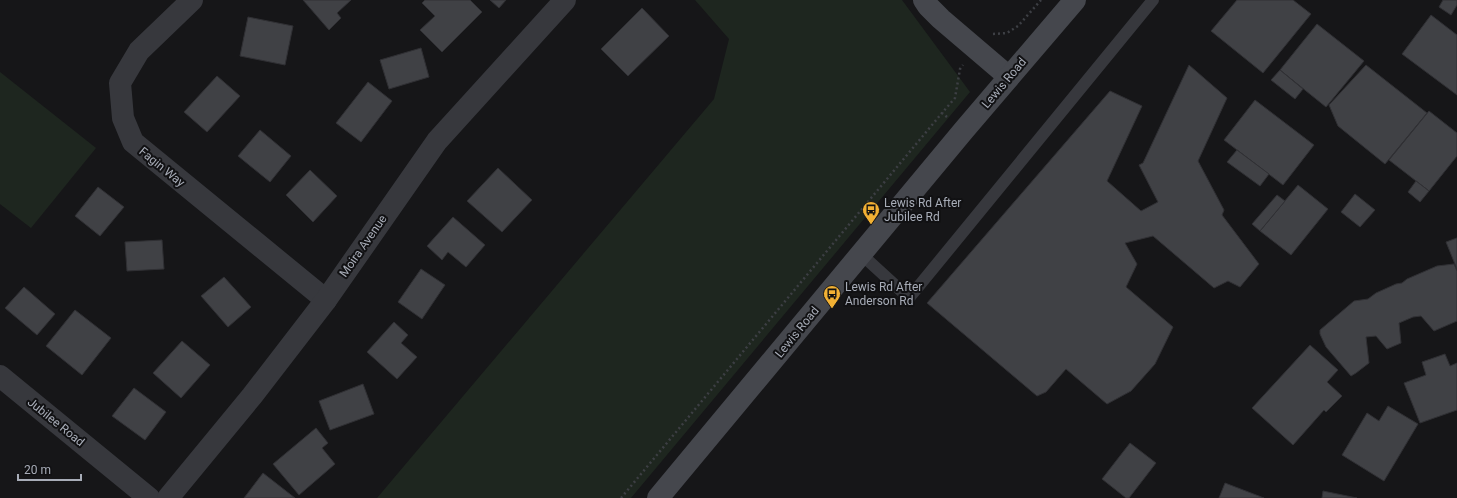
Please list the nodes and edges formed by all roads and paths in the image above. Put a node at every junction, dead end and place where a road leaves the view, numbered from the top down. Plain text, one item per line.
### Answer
1 (192, 0) edge
2 (565, 0) edge
3 (924, 0) edge
4 (1041, 0) edge
5 (1075, 0) edge
6 (1153, 0) edge
7 (988, 38) dead end
8 (1009, 77) junction
9 (942, 113) dead end
10 (861, 254) junction
11 (326, 300) junction
12 (0, 376) edge
13 (150, 498) edge
14 (168, 498) edge
15 (621, 498) edge
16 (658, 498) edge

1 - 11 street, Fagin Way
2 - 11 street, Moira Avenue
3 - 8 street
4 - 7 path
5 - 8 street, Lewis Road
6 - 10 lane
8 - 10 street, Lewis Road
9 - 15 path
10 - 16 street, Lewis Road
11 - 14 street, Moira Avenue
12 - 13 street, Jubilee Road

